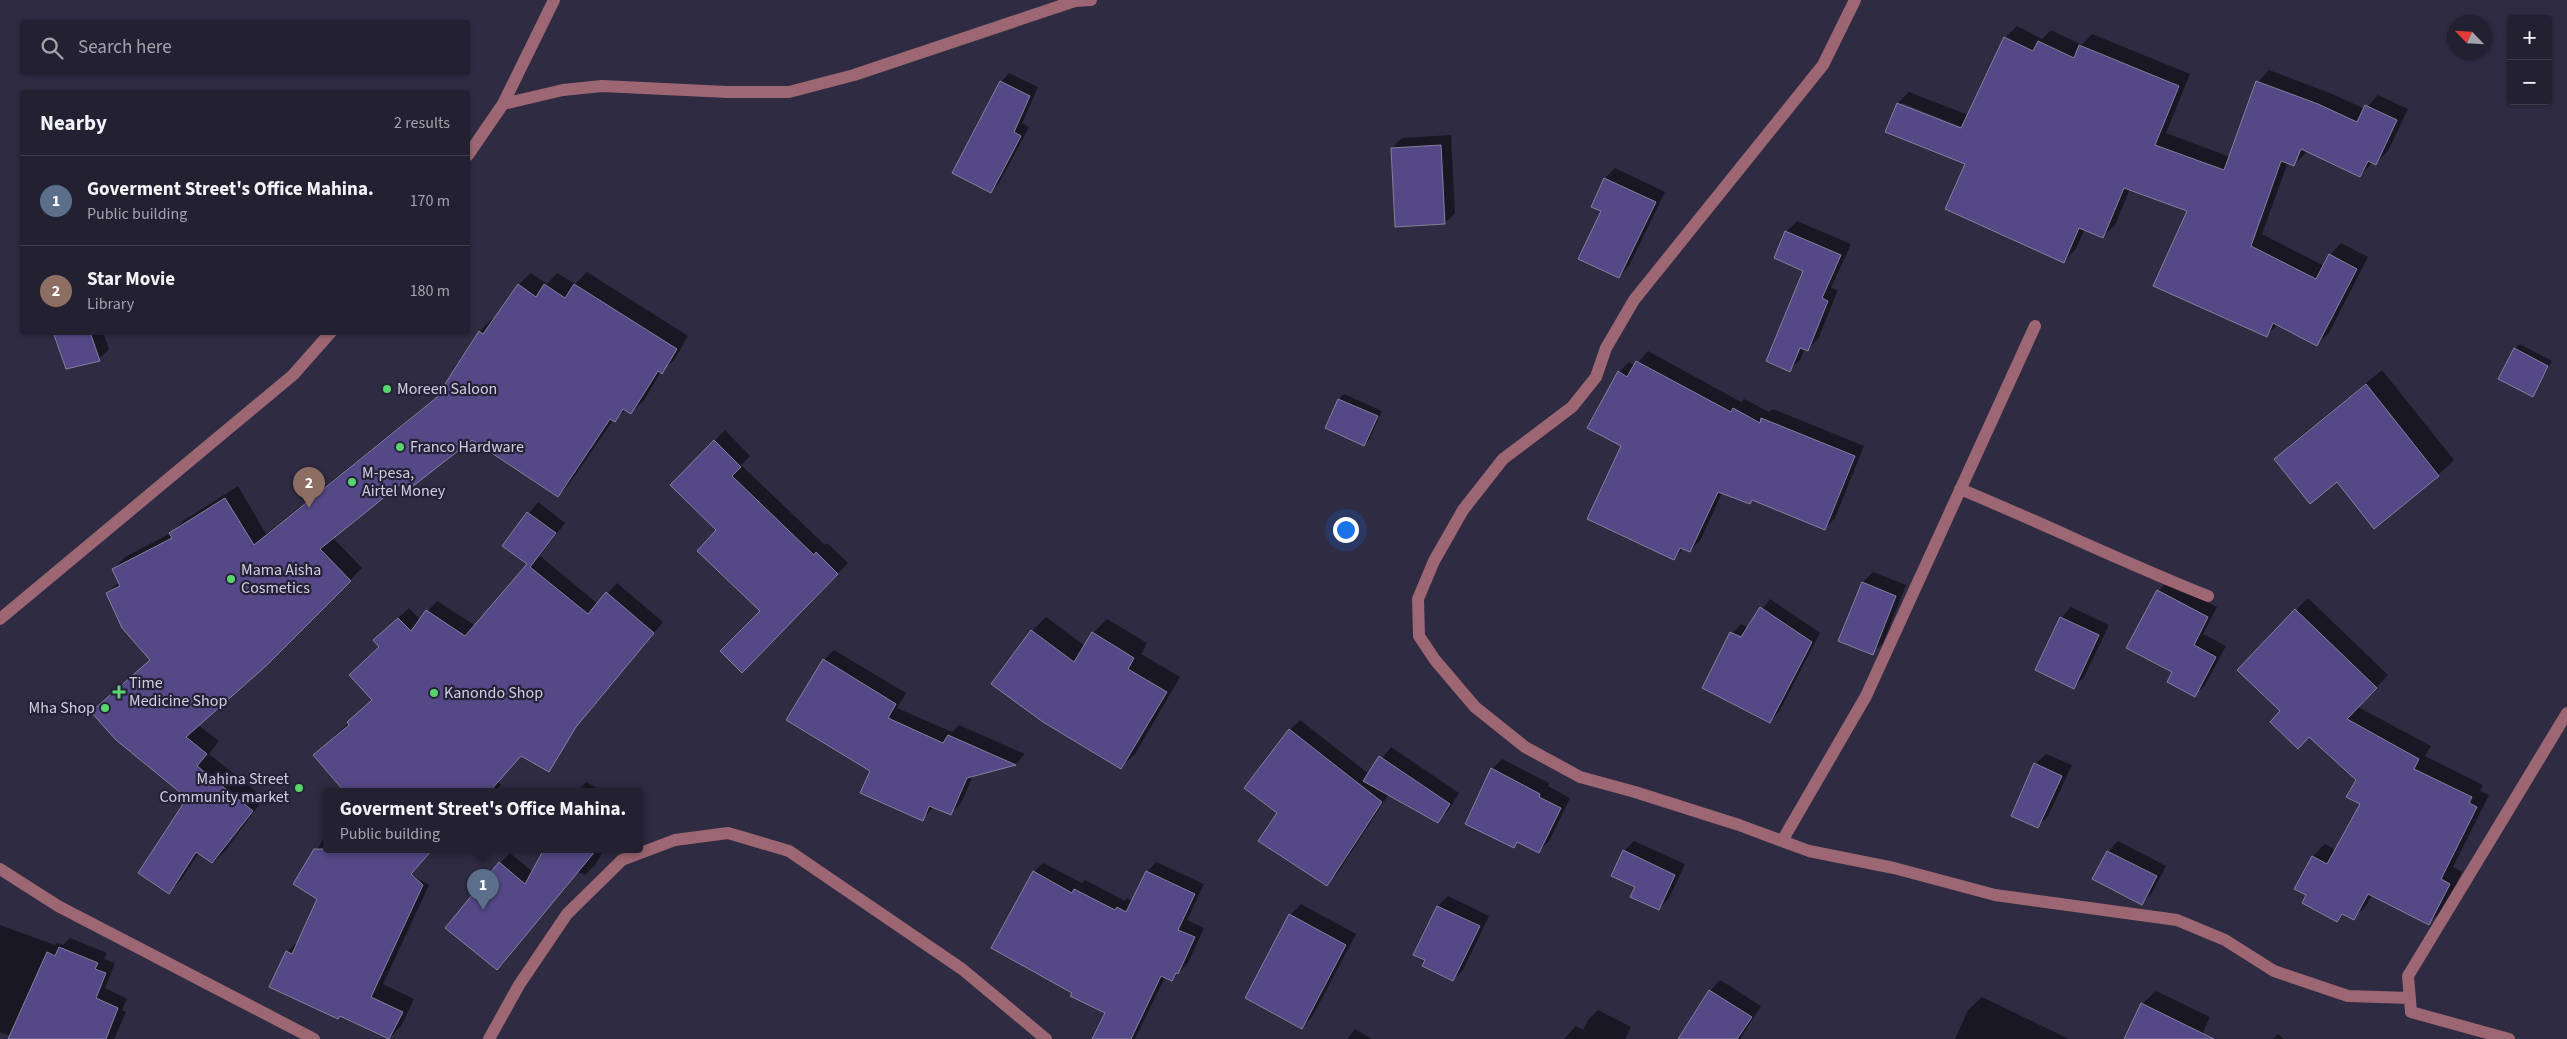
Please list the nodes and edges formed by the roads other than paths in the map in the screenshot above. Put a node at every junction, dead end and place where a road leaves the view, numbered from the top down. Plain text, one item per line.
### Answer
1 (554, 0) edge
2 (1091, 0) edge
3 (1855, 0) edge
4 (503, 104) junction
5 (470, 152) edge
6 (2035, 326) dead end
7 (328, 335) edge
8 (1960, 488) junction
9 (2208, 596) dead end
10 (0, 619) edge
11 (2567, 713) edge
12 (1782, 841) junction
13 (643, 852) edge
14 (641, 853) edge
15 (0, 869) edge
16 (2410, 998) junction
17 (314, 1039) edge
18 (489, 1039) edge
19 (1046, 1039) edge
20 (2509, 1039) edge

1 - 4 street
2 - 4 street
3 - 12 street
4 - 5 street
6 - 8 street
7 - 10 street
8 - 9 street
8 - 12 street
11 - 16 street
12 - 16 street
13 - 19 street
14 - 18 street
15 - 17 street
16 - 20 street

